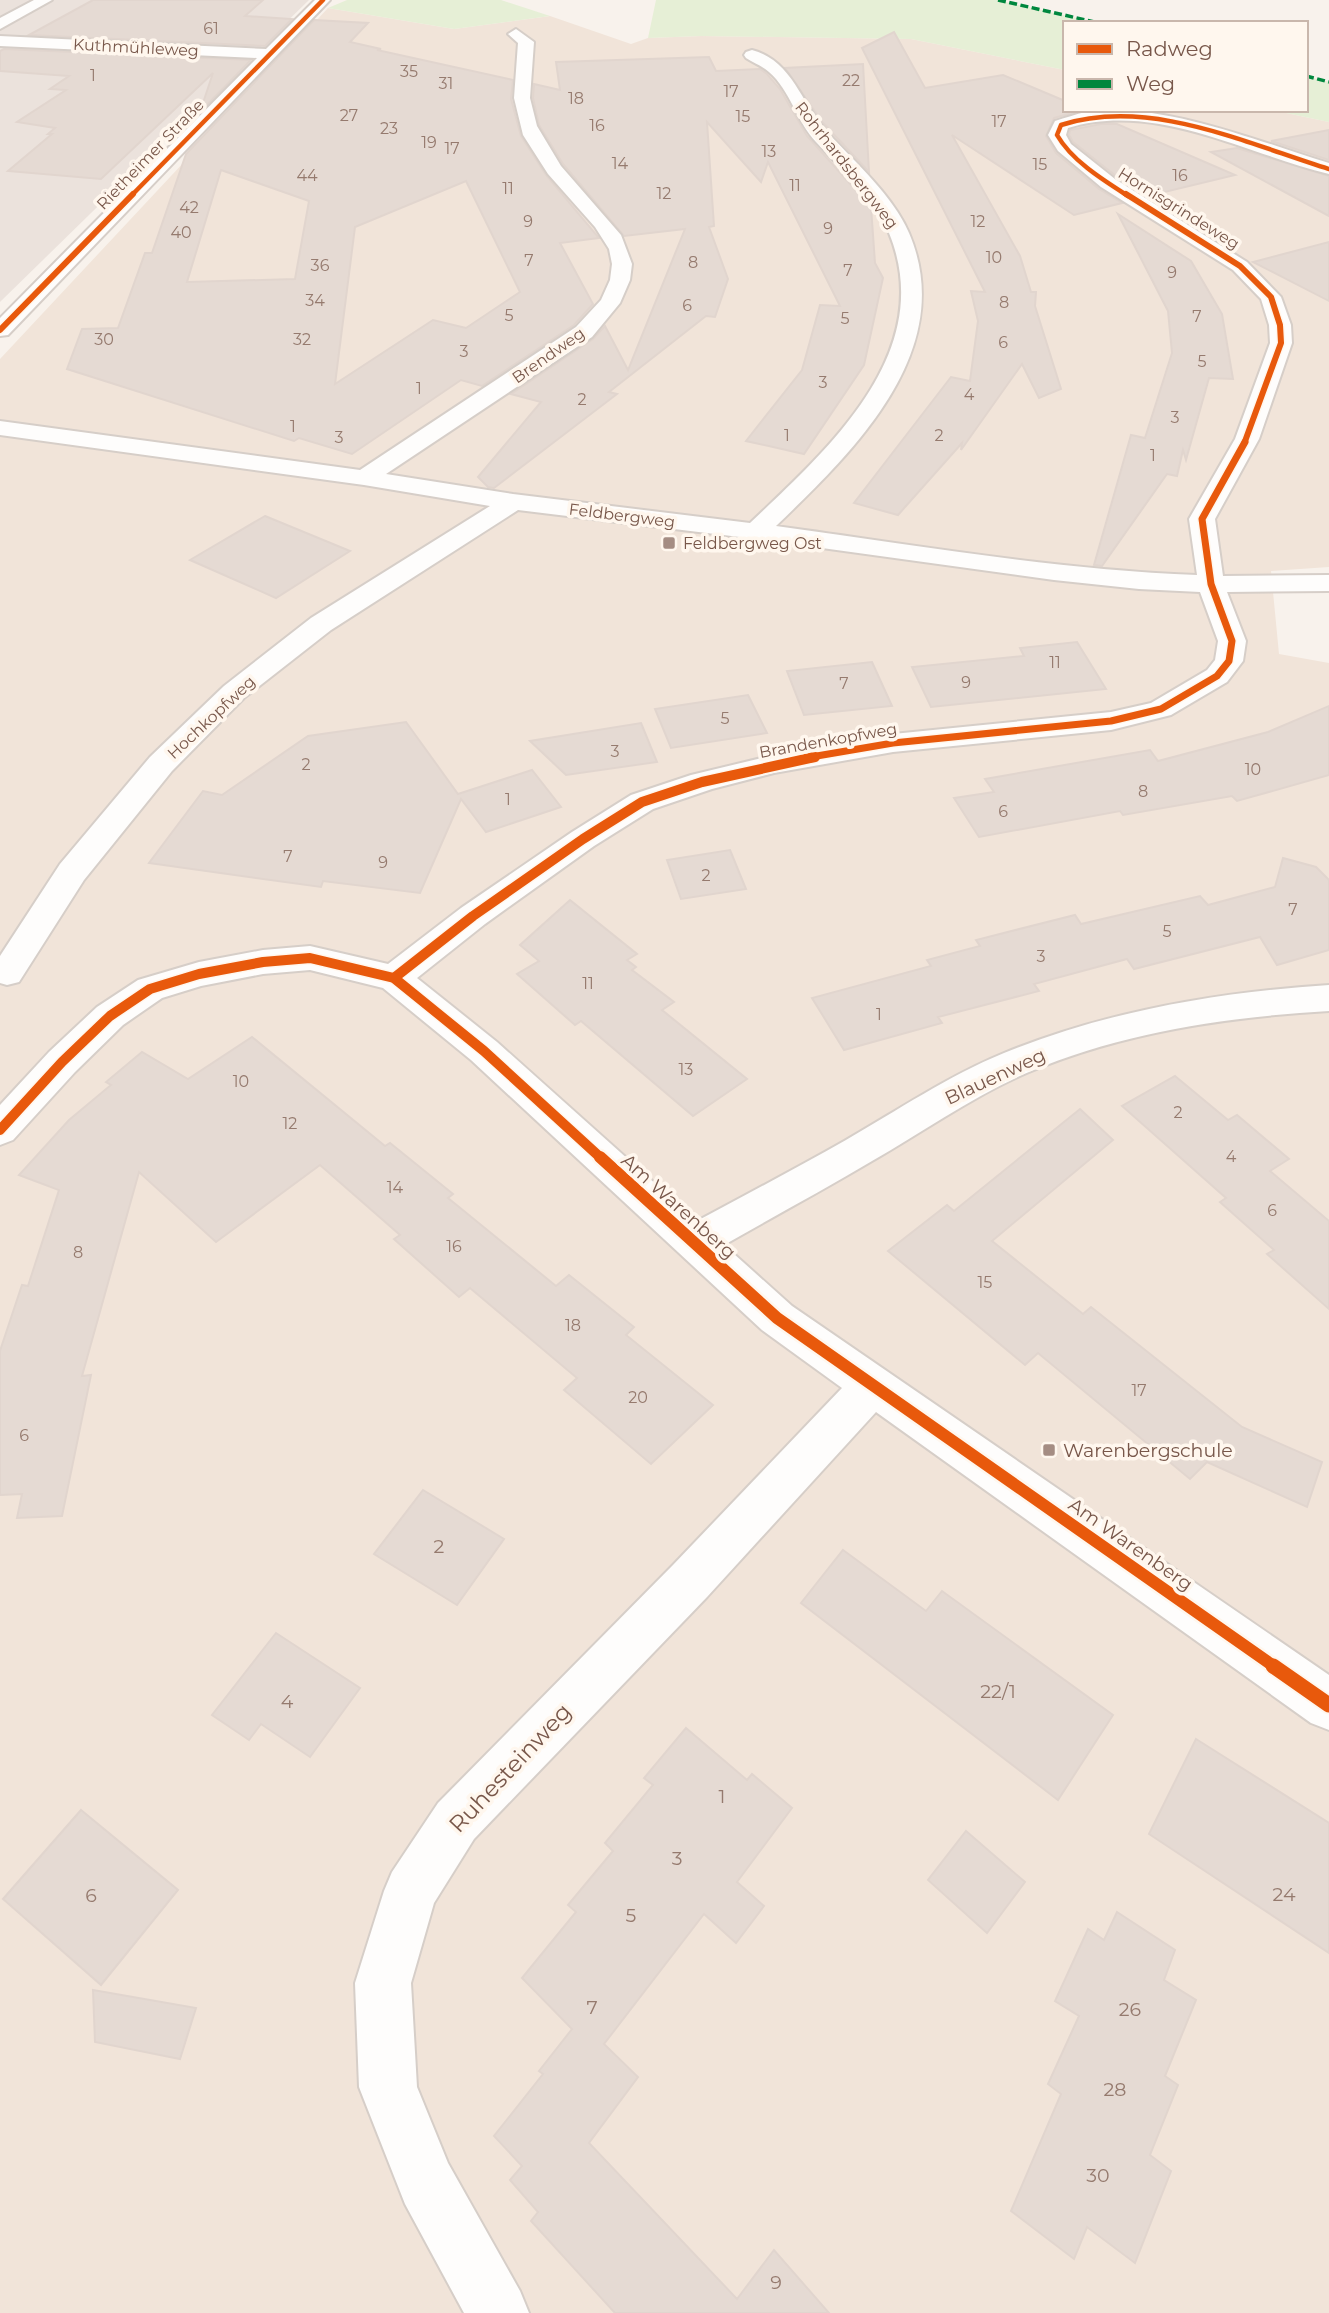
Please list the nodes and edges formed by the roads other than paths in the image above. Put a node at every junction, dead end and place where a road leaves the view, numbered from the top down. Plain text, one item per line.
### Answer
1 (45, 0) edge
2 (323, 0) edge
3 (0, 24) edge
4 (516, 34) dead end
5 (0, 41) edge
6 (272, 54) junction
7 (752, 55) dead end
8 (1329, 169) edge
9 (0, 330) edge
10 (0, 428) edge
11 (364, 478) junction
12 (513, 502) junction
13 (756, 531) junction
14 (1329, 583) edge
15 (1211, 584) junction
16 (7, 973) dead end
17 (394, 978) junction
18 (1329, 998) edge
19 (0, 1129) edge
20 (693, 1243) junction
21 (873, 1385) junction
22 (1329, 1704) edge
23 (498, 2313) edge

1 - 3 street
2 - 6 street, Rietheimer Straße
4 - 11 street, Brendweg
5 - 6 street, Kuthmühleweg
6 - 9 street, Rietheimer Straße
7 - 13 street, Rohrhardsbergweg
8 - 15 street, Hornisgrindeweg
10 - 11 street, Feldbergweg
11 - 12 street, Feldbergweg
12 - 13 street, Feldbergweg
12 - 16 street, Hochkopfweg
13 - 15 street, Feldbergweg
14 - 15 street, Feldbergweg
15 - 17 street, Brandenkopfweg
17 - 19 street, Am Warenberg
17 - 20 street, Am Warenberg
18 - 20 street, Blauenweg
20 - 21 street, Am Warenberg
21 - 22 street, Am Warenberg
21 - 23 street, Ruhesteinweg

